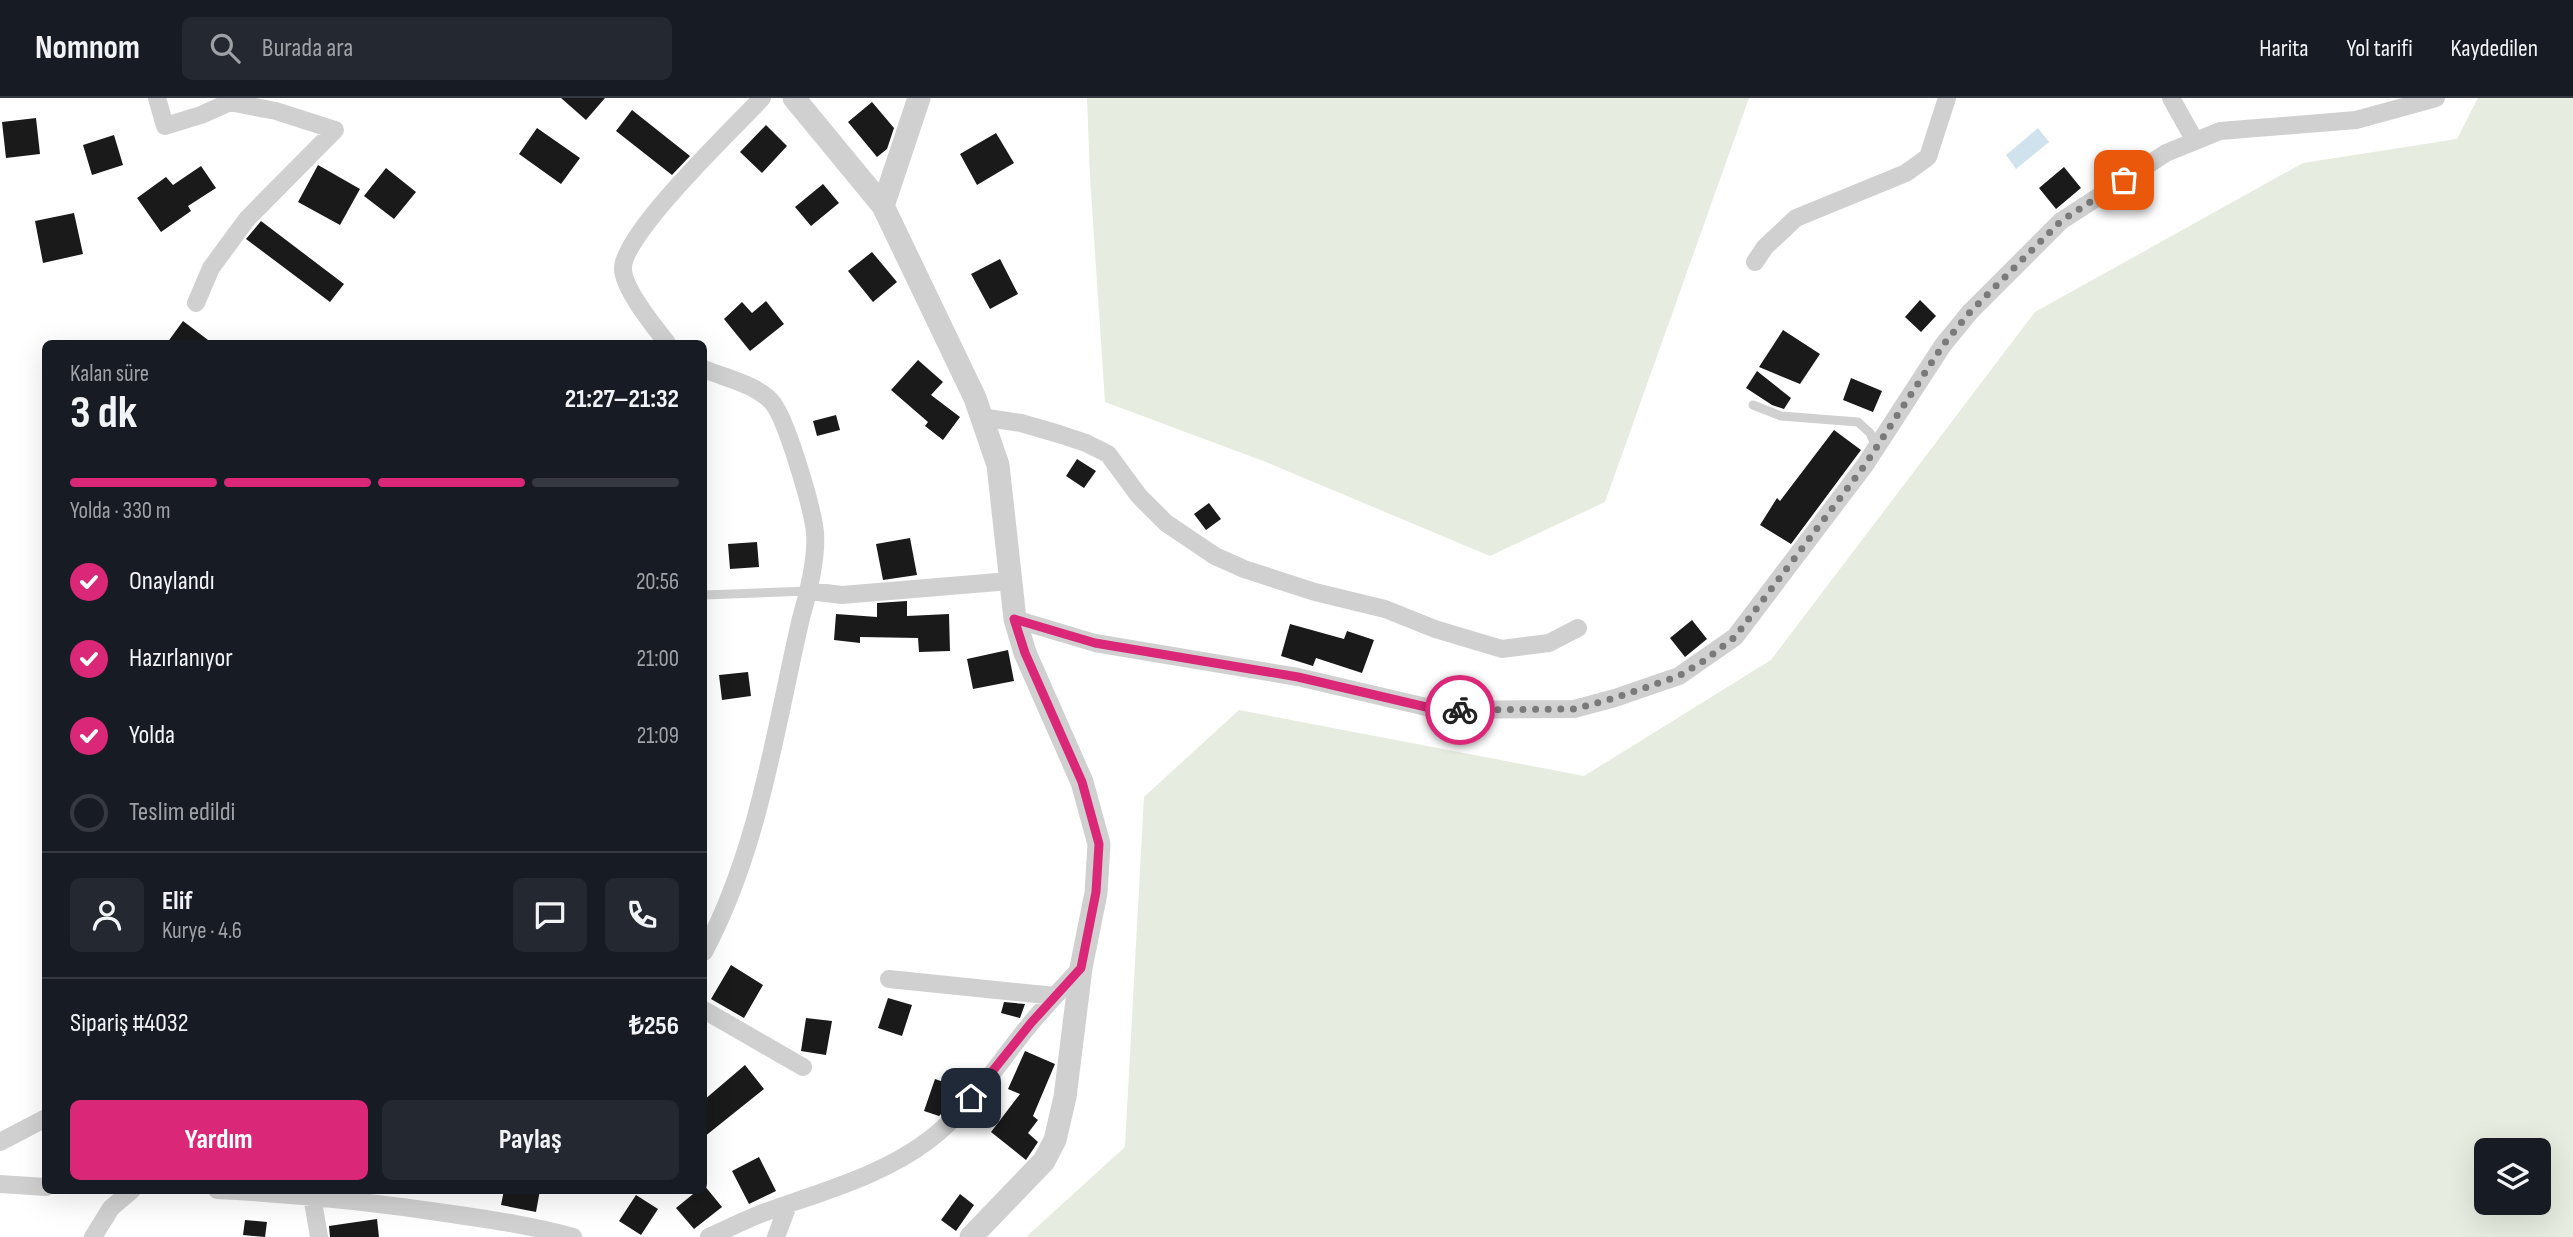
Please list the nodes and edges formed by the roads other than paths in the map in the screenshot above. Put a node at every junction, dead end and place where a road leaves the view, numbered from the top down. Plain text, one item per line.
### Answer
1 (157, 98) edge
2 (762, 98) edge
3 (794, 98) edge
4 (919, 98) edge
5 (1947, 98) edge
6 (2171, 98) edge
7 (2428, 99) edge
8 (234, 100) edge
9 (2195, 141) junction
10 (883, 206) junction
11 (1755, 262) dead end
12 (196, 303) dead end
13 (665, 340) edge
14 (707, 370) edge
15 (1753, 405) dead end
16 (981, 417) junction
17 (1877, 447) junction
18 (1010, 581) junction
19 (809, 591) junction
20 (707, 595) edge
21 (1014, 619) junction
22 (1578, 628) dead end
23 (707, 946) edge
24 (1081, 968) junction
25 (889, 979) dead end
26 (1055, 996) junction
27 (707, 1012) edge
28 (803, 1067) dead end
29 (42, 1120) edge
30 (0, 1142) edge
31 (0, 1184) edge
32 (42, 1187) edge
33 (127, 1194) edge
34 (280, 1194) edge
35 (312, 1196) junction
36 (399, 1198) edge
37 (788, 1205) junction
38 (93, 1237) edge
39 (318, 1237) edge
40 (573, 1237) edge
41 (709, 1237) edge
42 (776, 1237) edge
43 (971, 1237) edge

1 - 8 street
2 - 13 street
3 - 10 street
4 - 10 street
5 - 11 street
6 - 9 street
7 - 9 street
8 - 12 street
9 - 17 street
10 - 16 street
14 - 19 street
15 - 17 lane
16 - 18 street
16 - 22 street
17 - 21 street
18 - 19 street
18 - 21 street
19 - 20 lane
19 - 23 street
21 - 24 street
24 - 26 street
24 - 43 street
25 - 26 street
26 - 37 street
27 - 28 street
29 - 30 street
31 - 32 street
33 - 38 street
34 - 35 street
35 - 36 street
35 - 39 street
36 - 40 street
37 - 41 street
37 - 42 street

